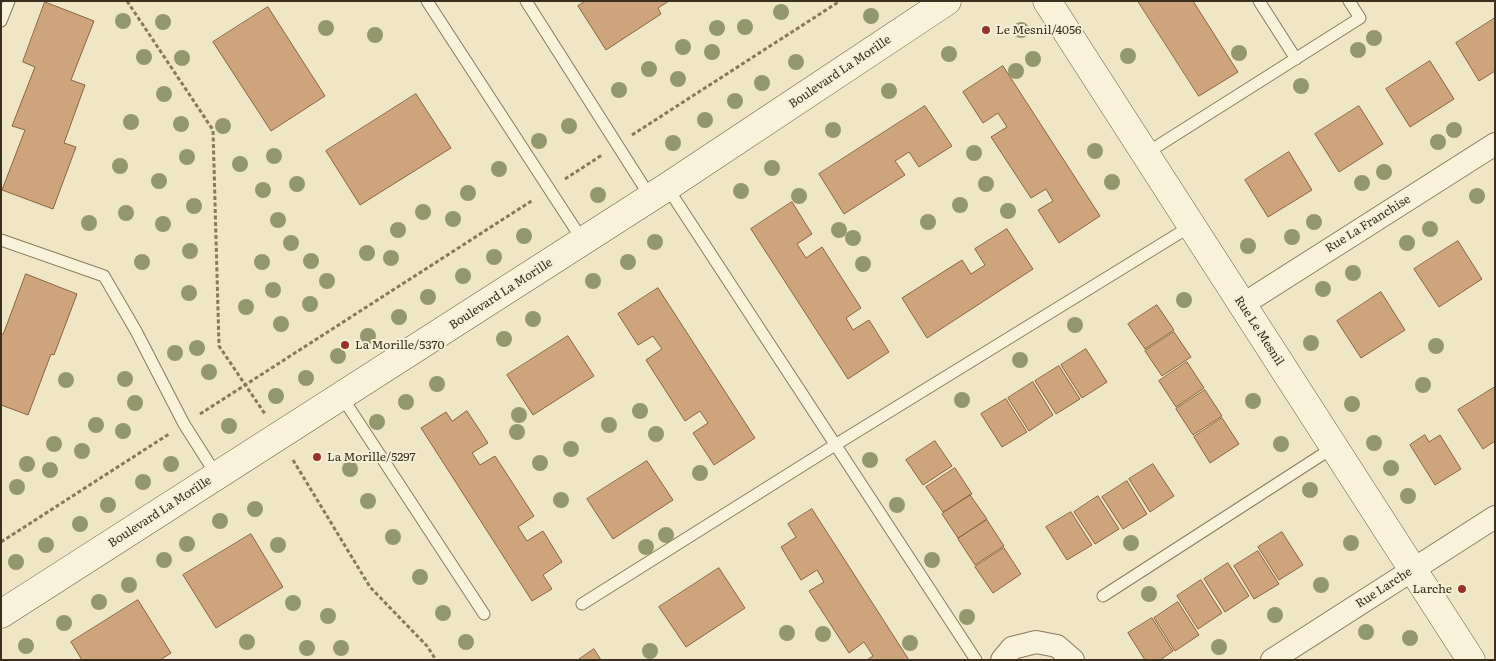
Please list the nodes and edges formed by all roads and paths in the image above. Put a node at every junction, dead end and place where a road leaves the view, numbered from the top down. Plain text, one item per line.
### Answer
1 (9, 1) edge
2 (127, 1) edge
3 (427, 1) edge
4 (526, 1) edge
5 (840, 1) edge
6 (947, 1) edge
7 (1047, 1) edge
8 (1260, 1) edge
9 (1349, 1) edge
10 (1, 21) edge
11 (1296, 59) junction
12 (1495, 144) edge
13 (617, 145) junction
14 (1145, 154) junction
15 (549, 189) junction
16 (659, 193) junction
17 (1190, 226) junction
18 (1, 240) edge
19 (583, 241) junction
20 (1242, 304) junction
21 (246, 385) junction
22 (342, 397) junction
23 (184, 424) junction
24 (278, 436) junction
25 (835, 445) junction
26 (1334, 447) junction
27 (217, 476) junction
28 (1495, 517) edge
29 (1, 542) edge
30 (1414, 569) junction
31 (1103, 596) dead end
32 (582, 604) dead end
33 (1, 614) edge
34 (484, 614) dead end
35 (436, 660) edge
36 (976, 660) edge
37 (1002, 660) edge
38 (1073, 660) edge
39 (1272, 660) edge
40 (1471, 660) edge

1 - 10 lane
2 - 21 path
3 - 15 lane
4 - 13 lane
5 - 13 path
6 - 16 street, Boulevard La Morille
7 - 14 street, Rue Le Mesnil
8 - 11 lane
9 - 11 lane
11 - 14 lane
12 - 20 street, Rue La Franchise
13 - 15 path
13 - 16 lane
14 - 17 street, Rue Le Mesnil
15 - 19 lane
15 - 21 path
16 - 19 street, Boulevard La Morille
16 - 25 lane
17 - 20 street, Rue Le Mesnil
17 - 25 lane
18 - 23 lane
19 - 22 street, Boulevard La Morille
20 - 26 street, Rue Le Mesnil
21 - 23 path
21 - 24 path
22 - 24 street, Boulevard La Morille
22 - 34 lane
23 - 27 lane
23 - 29 path
24 - 27 street, Boulevard La Morille
24 - 35 path
25 - 32 lane
25 - 36 lane
26 - 30 street, Rue Le Mesnil
26 - 31 lane
27 - 33 street, Boulevard La Morille
28 - 30 street, Rue Larche
30 - 39 street, Rue Larche
30 - 40 street, Rue Le Mesnil
37 - 38 street

